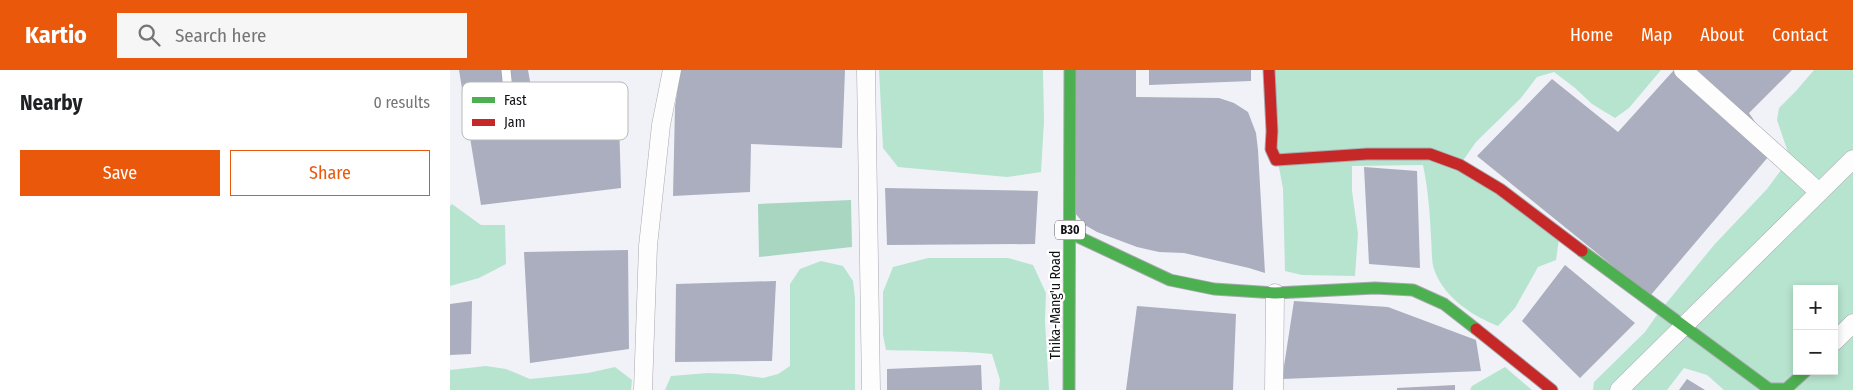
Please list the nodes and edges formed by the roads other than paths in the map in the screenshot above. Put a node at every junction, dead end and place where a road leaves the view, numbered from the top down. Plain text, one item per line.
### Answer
1 (672, 70) edge
2 (866, 70) edge
3 (1070, 70) edge
4 (1269, 70) edge
5 (1683, 70) edge
6 (1853, 159) edge
7 (1819, 192) junction
8 (1070, 233) junction
9 (1275, 294) junction
10 (1853, 323) edge
11 (1683, 327) junction
12 (1838, 338) edge
13 (1802, 375) edge
14 (643, 390) edge
15 (871, 390) edge
16 (1070, 390) edge
17 (1274, 390) edge
18 (1552, 390) edge
19 (1619, 390) edge

1 - 14 street
2 - 15 street
3 - 8 main road, Thika-Mang'u Road / B30
4 - 11 main road
5 - 7 street
6 - 7 street
7 - 11 street
8 - 9 main road
8 - 16 main road, Thika-Mang'u Road / B30
9 - 17 street
9 - 18 main road
10 - 12 street
11 - 13 main road
11 - 19 street

